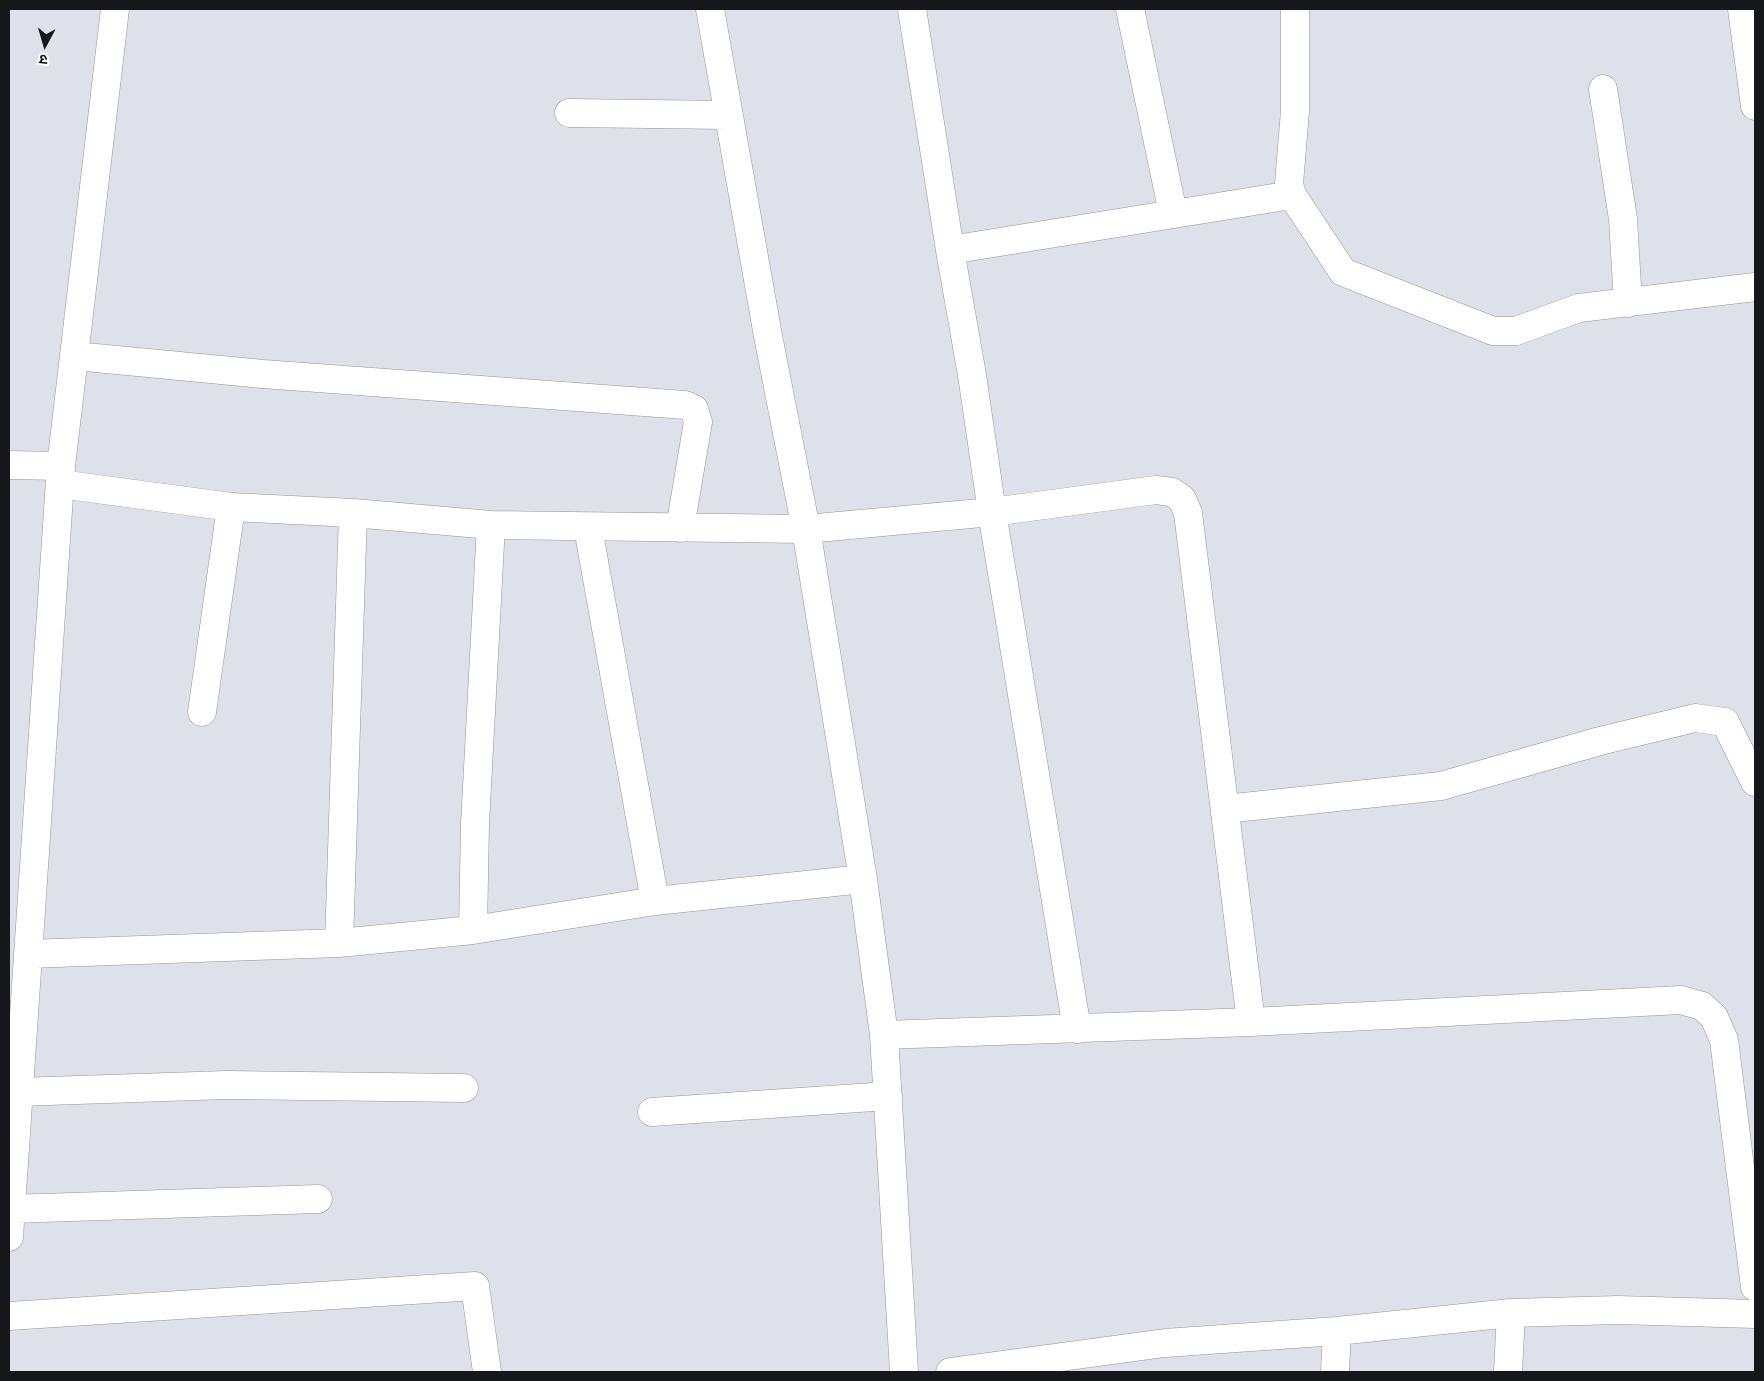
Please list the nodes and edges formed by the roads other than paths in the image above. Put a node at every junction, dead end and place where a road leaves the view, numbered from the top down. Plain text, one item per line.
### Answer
1 (115, 9) edge
2 (710, 9) edge
3 (912, 9) edge
4 (1130, 9) edge
5 (1295, 9) edge
6 (1742, 9) edge
7 (1603, 89) dead end
8 (1755, 106) edge
9 (568, 113) dead end
10 (728, 115) junction
11 (1292, 195) junction
12 (1173, 213) junction
13 (950, 250) junction
14 (1755, 287) edge
15 (1628, 303) junction
16 (75, 356) junction
17 (9, 465) edge
18 (60, 475) junction
19 (231, 506) junction
20 (992, 512) junction
21 (353, 513) junction
22 (491, 525) junction
23 (588, 528) junction
24 (680, 528) junction
25 (806, 529) junction
26 (202, 712) dead end
27 (1755, 782) edge
28 (1225, 809) junction
29 (863, 879) junction
30 (655, 901) junction
31 (473, 930) junction
32 (339, 943) junction
33 (28, 954) junction
34 (1251, 1022) junction
35 (1077, 1028) junction
36 (884, 1035) junction
37 (464, 1088) dead end
38 (18, 1092) junction
39 (888, 1096) junction
40 (652, 1112) dead end
41 (318, 1199) dead end
42 (10, 1208) junction
43 (9, 1237) edge
44 (1755, 1287) edge
45 (1511, 1312) junction
46 (1755, 1314) edge
47 (9, 1316) edge
48 (1337, 1331) junction
49 (1085, 1363) edge
50 (487, 1372) edge
51 (904, 1372) edge
52 (950, 1372) edge
53 (1335, 1372) edge
54 (1508, 1372) edge

1 - 16 street
2 - 10 street
3 - 13 street
4 - 12 street
5 - 11 street
6 - 8 street
7 - 15 street
9 - 10 street
10 - 25 street
11 - 12 street
11 - 15 street
12 - 13 street
13 - 20 street
14 - 15 street
16 - 18 street
16 - 24 street
17 - 18 street
18 - 19 street
18 - 33 street
19 - 21 street
19 - 26 street
20 - 25 street
20 - 28 street
20 - 35 street
21 - 22 street
21 - 32 street
22 - 23 street
22 - 31 street
23 - 24 street
23 - 30 street
24 - 25 street
25 - 29 street
27 - 28 street
28 - 34 street
29 - 30 street
29 - 36 street
30 - 31 street
31 - 32 street
32 - 33 street
33 - 38 street
34 - 35 street
34 - 44 street
35 - 36 street
36 - 39 street
37 - 38 street
38 - 42 street
39 - 40 street
39 - 51 street
41 - 42 street
42 - 43 street
45 - 46 street
45 - 48 street
45 - 54 street
47 - 50 street
48 - 49 street
48 - 53 street
49 - 52 street

